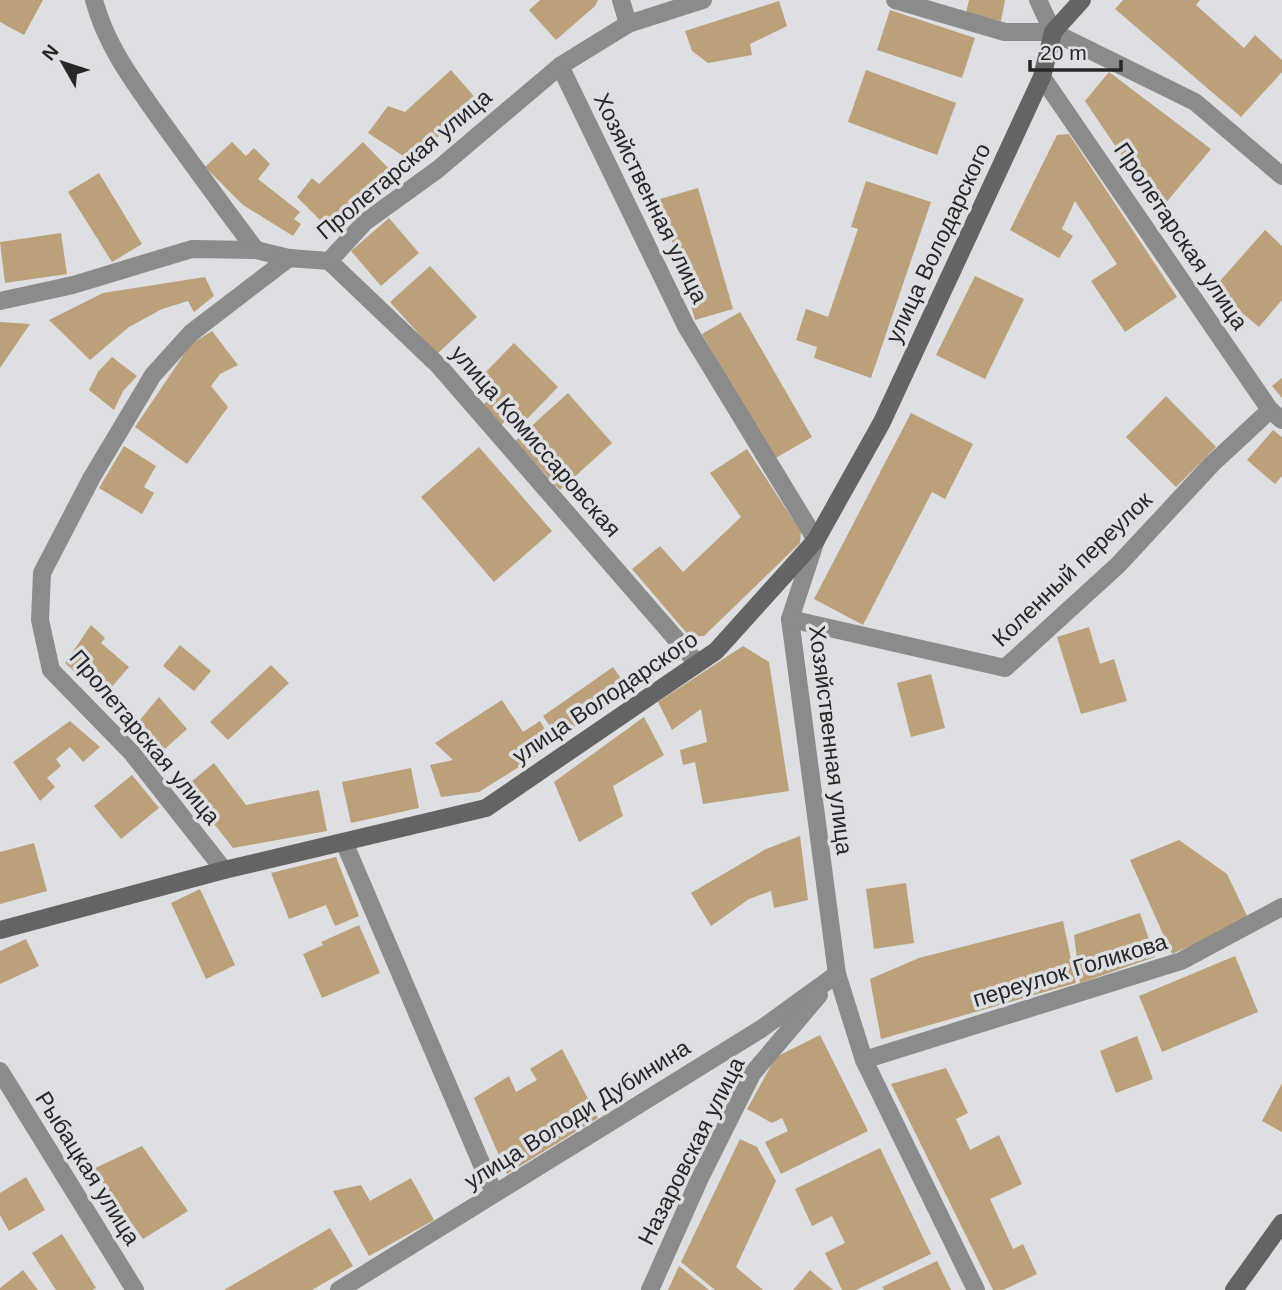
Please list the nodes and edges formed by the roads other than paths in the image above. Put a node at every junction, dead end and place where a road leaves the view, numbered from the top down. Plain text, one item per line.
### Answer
1 (94, 0) edge
2 (621, 0) edge
3 (703, 0) edge
4 (895, 0) edge
5 (1038, 0) edge
6 (1082, 0) edge
7 (628, 24) junction
8 (1053, 32) junction
9 (560, 66) junction
10 (1042, 77) junction
11 (1282, 176) edge
12 (256, 250) junction
13 (289, 258) junction
14 (329, 261) junction
15 (0, 301) edge
16 (1276, 415) edge
17 (816, 540) junction
18 (790, 618) junction
19 (697, 663) junction
20 (344, 842) junction
21 (224, 870) junction
22 (1282, 907) edge
23 (0, 930) edge
24 (837, 974) junction
25 (864, 1060) junction
26 (0, 1071) edge
27 (494, 1193) junction
28 (1282, 1223) edge
29 (135, 1290) edge
30 (339, 1290) edge
31 (650, 1290) edge
32 (976, 1290) edge
33 (1234, 1290) edge

1 - 12 street
2 - 7 street
3 - 7 street, Пролетарская улица
4 - 8 street
5 - 8 street
6 - 8 street, улица Володарского
7 - 9 street, Пролетарская улица
8 - 10 street, улица Володарского
8 - 11 street
9 - 14 street, Пролетарская улица
9 - 17 street, Хозяйственная улица
10 - 16 street, Пролетарская улица
10 - 17 street, улица Володарского
12 - 13 street
12 - 15 street
13 - 14 street, Пролетарская улица
13 - 21 street, Пролетарская улица
14 - 19 street, улица Комиссаровская
16 - 18 street, Коленный переулок
17 - 18 street, Хозяйственная улица
17 - 19 street, улица Володарского
18 - 24 street, Хозяйственная улица
19 - 20 street, улица Володарского
20 - 21 street, улица Володарского
20 - 27 street
21 - 23 street, улица Володарского
22 - 25 street, переулок Голикова
24 - 25 street, Хозяйственная улица
24 - 27 street, улица Володи Дубинина
24 - 31 street, Назаровская улица
25 - 32 street, Хозяйственная улица
26 - 29 street, Рыбацкая улица
27 - 30 street, улица Володи Дубинина
28 - 33 street

